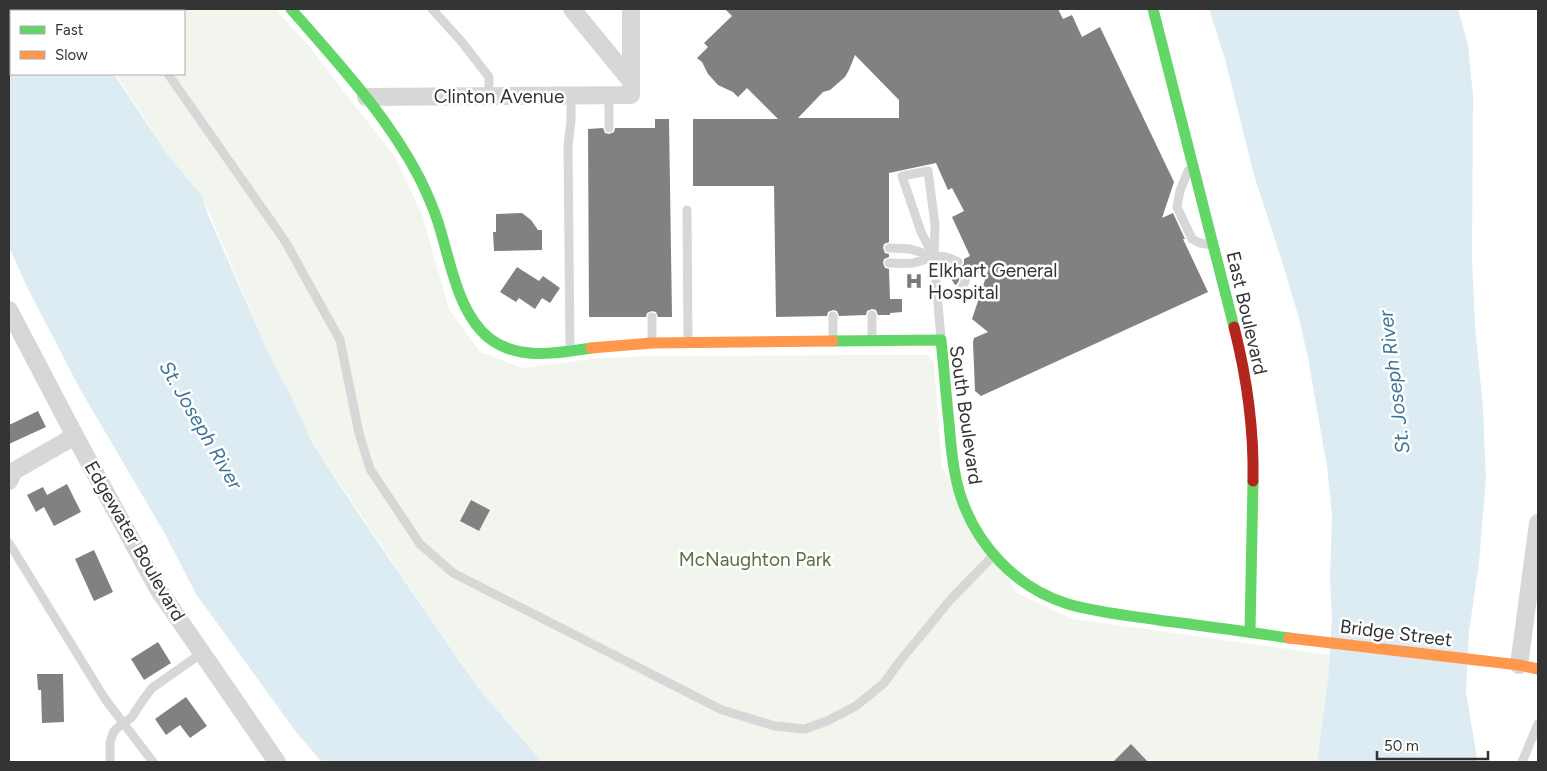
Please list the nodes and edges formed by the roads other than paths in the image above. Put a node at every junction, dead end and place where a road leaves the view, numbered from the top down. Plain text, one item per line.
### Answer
1 (291, 9) edge
2 (432, 9) edge
3 (572, 9) edge
4 (631, 9) edge
5 (1153, 9) edge
6 (169, 75) edge
7 (631, 88) junction
8 (489, 96) junction
9 (571, 96) junction
10 (609, 96) junction
11 (366, 97) junction
12 (609, 128) dead end
13 (1192, 161) junction
14 (688, 210) dead end
15 (1213, 245) junction
16 (889, 248) dead end
17 (934, 256) junction
18 (958, 262) dead end
19 (889, 264) dead end
20 (966, 279) dead end
21 (937, 297) junction
22 (9, 310) edge
23 (872, 315) dead end
24 (833, 316) dead end
25 (652, 317) dead end
26 (872, 340) junction
27 (941, 340) junction
28 (833, 341) junction
29 (688, 342) junction
30 (652, 343) junction
31 (570, 350) junction
32 (75, 436) junction
33 (9, 481) edge
34 (1538, 522) edge
35 (9, 543) edge
36 (994, 555) junction
37 (1250, 632) junction
38 (202, 653) junction
39 (1519, 665) junction
40 (1538, 669) edge
41 (123, 723) junction
42 (1538, 724) edge
43 (110, 762) edge
44 (153, 762) edge
45 (277, 762) edge
46 (1522, 762) edge

1 - 11 street, South Boulevard
2 - 8 lane
3 - 7 street
4 - 7 street
5 - 13 street, East Boulevard
6 - 36 lane
7 - 10 street, Clinton Avenue
8 - 9 street, Clinton Avenue
8 - 11 street, Clinton Avenue
9 - 10 street, Clinton Avenue
9 - 31 lane
10 - 12 lane
11 - 31 street, South Boulevard
13 - 15 street, East Boulevard
13 - 15 lane
14 - 29 lane
15 - 37 street, East Boulevard
16 - 17 lane
17 - 17 lane
17 - 18 lane
17 - 19 lane
17 - 21 lane
20 - 21 lane
21 - 27 lane
22 - 32 street, Edgewater Boulevard
23 - 26 lane
24 - 28 lane
25 - 30 lane
26 - 27 street, South Boulevard
26 - 28 street, South Boulevard
27 - 36 street, South Boulevard
28 - 29 street, South Boulevard
29 - 30 street, South Boulevard
30 - 31 street, South Boulevard
32 - 33 street
32 - 38 street, Edgewater Boulevard
34 - 39 street
35 - 41 lane
36 - 37 street, South Boulevard
37 - 39 street, Bridge Street
38 - 41 lane
38 - 45 street, Edgewater Boulevard
39 - 40 street, Bridge Street
41 - 43 lane
41 - 44 lane
42 - 46 lane

